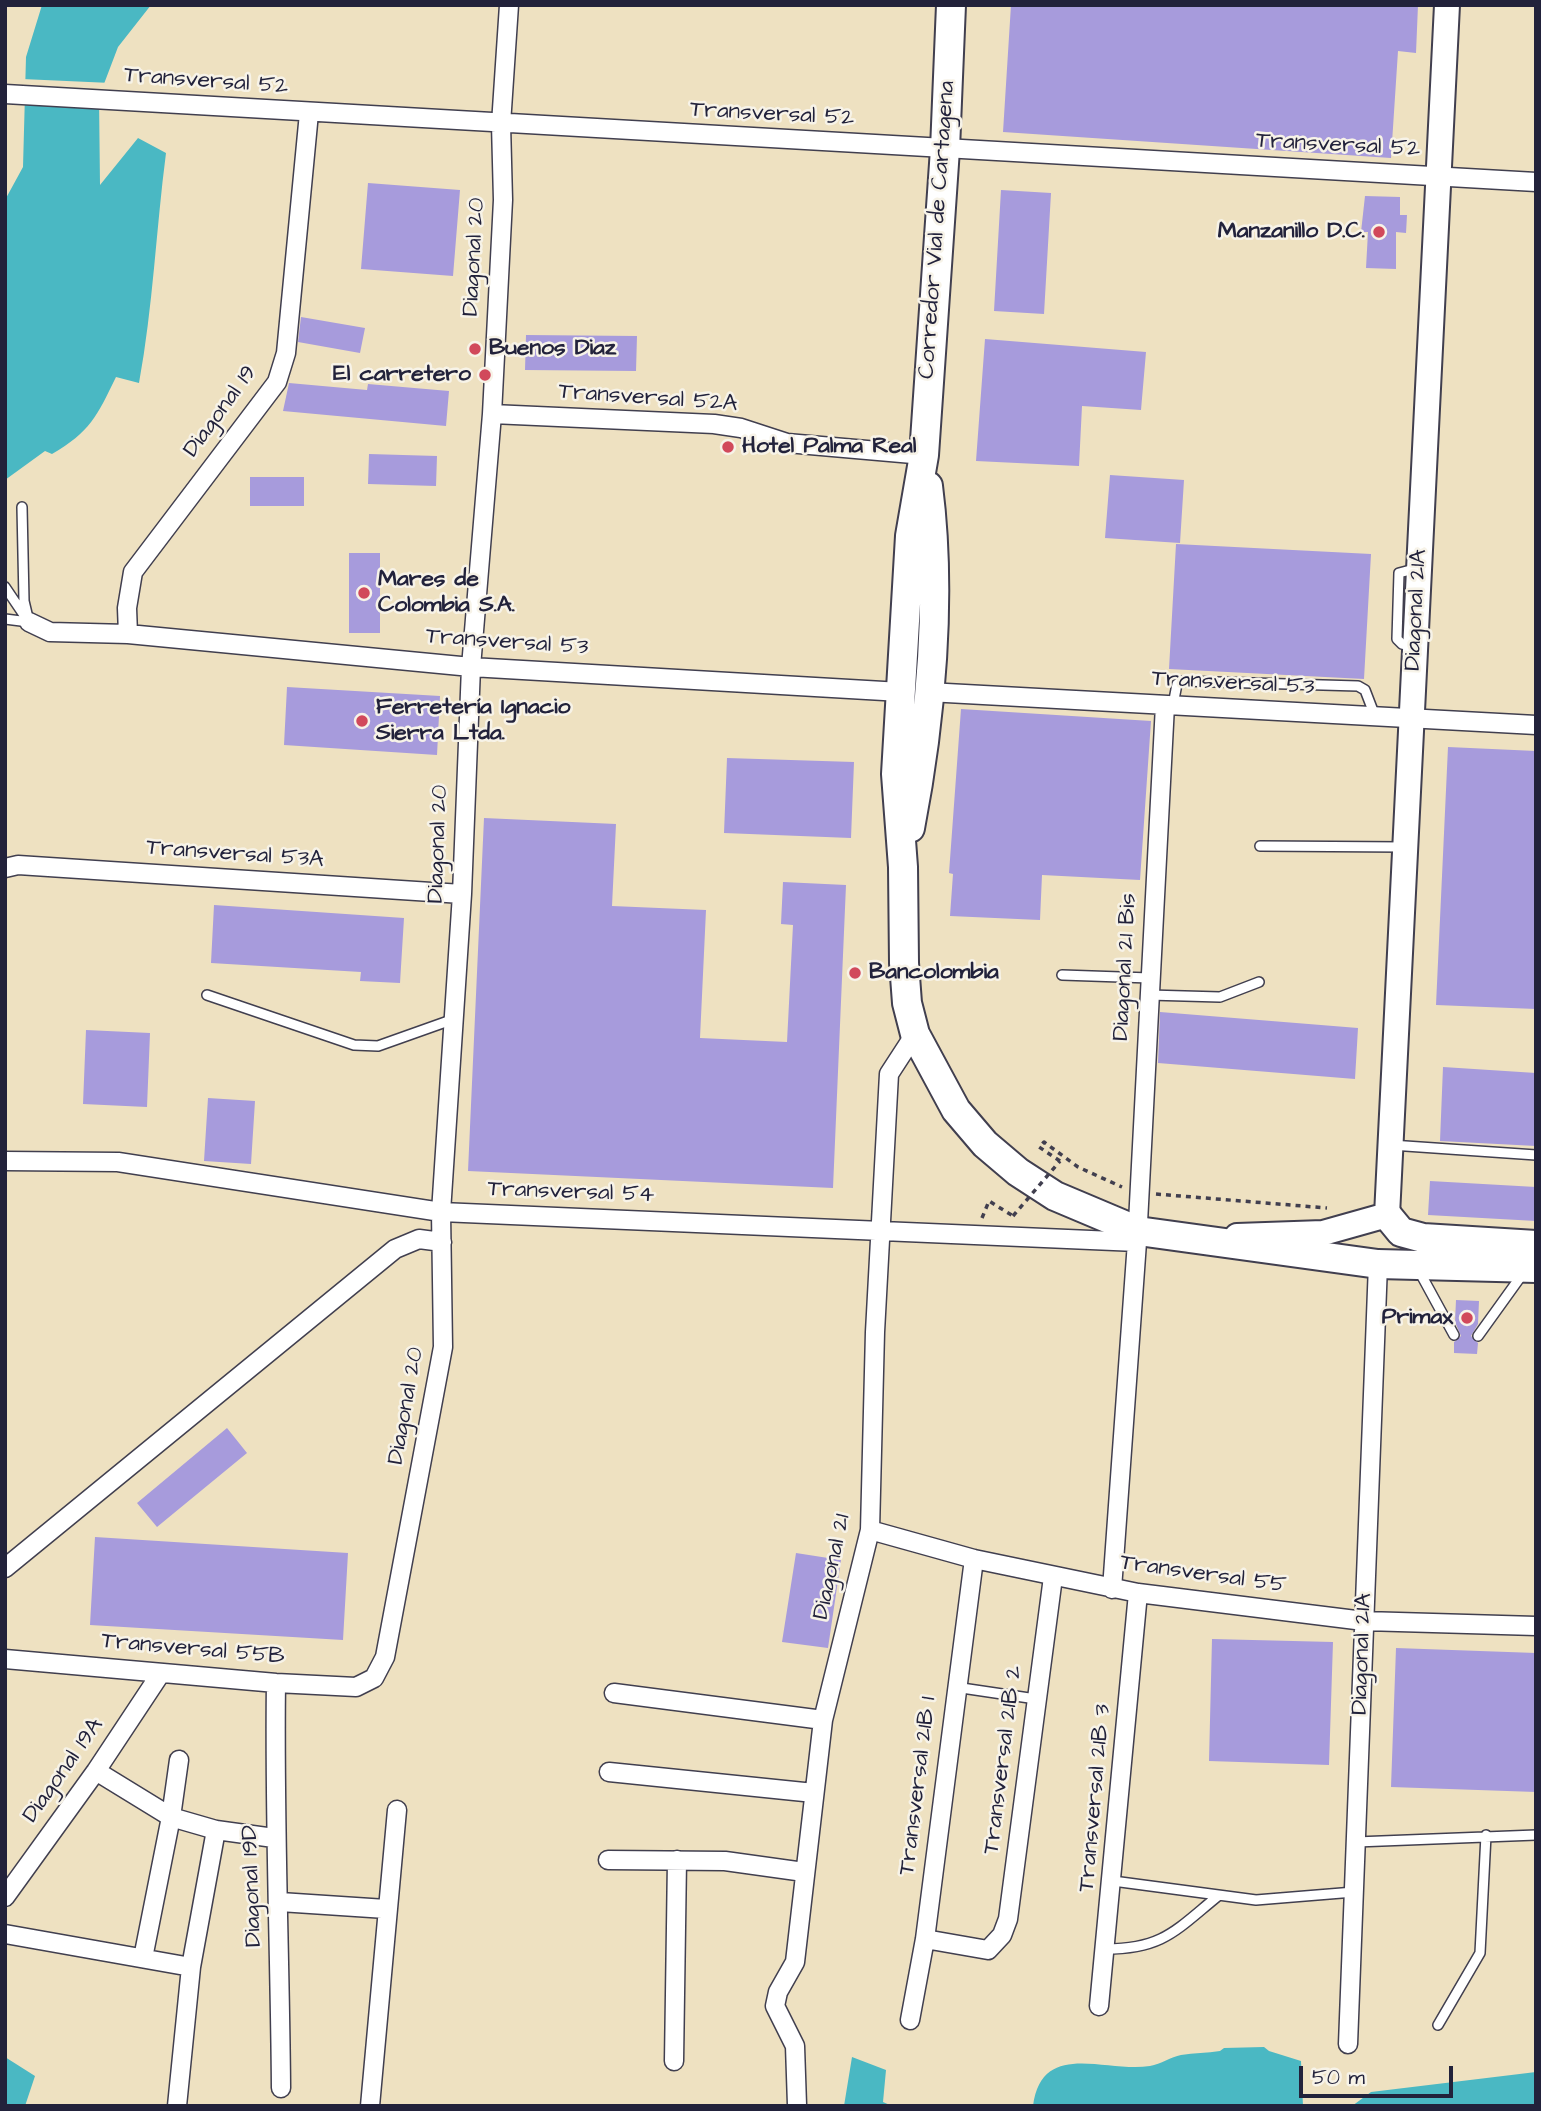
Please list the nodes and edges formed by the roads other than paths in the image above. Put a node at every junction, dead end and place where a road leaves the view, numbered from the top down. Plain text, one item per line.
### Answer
1 (509, 5) edge
2 (951, 5) edge
3 (1447, 5) edge
4 (5, 94) edge
5 (309, 113) junction
6 (501, 124) junction
7 (945, 149) junction
8 (1438, 176) junction
9 (1536, 182) edge
10 (492, 414) junction
11 (924, 455) junction
12 (22, 508) dead end
13 (5, 587) edge
14 (5, 620) edge
15 (29, 622) junction
16 (128, 634) junction
17 (471, 667) junction
18 (915, 692) junction
19 (1169, 705) junction
20 (1375, 716) junction
21 (1412, 718) junction
22 (1536, 725) edge
23 (1260, 846) dead end
24 (1405, 847) junction
25 (5, 868) edge
26 (462, 894) junction
27 (1062, 975) dead end
28 (1259, 982) dead end
29 (1149, 987) junction
30 (207, 995) dead end
31 (454, 1019) junction
32 (915, 1034) junction
33 (1390, 1145) junction
34 (1536, 1155) edge
35 (5, 1161) edge
36 (441, 1212) junction
37 (1387, 1215) junction
38 (881, 1231) junction
39 (1137, 1236) junction
40 (1183, 1238) junction
41 (442, 1242) junction
42 (1533, 1260) edge
43 (1378, 1264) junction
44 (1416, 1264) junction
45 (1454, 1335) dead end
46 (1478, 1336) dead end
47 (870, 1530) junction
48 (974, 1559) junction
49 (5, 1568) edge
50 (1053, 1577) junction
51 (1112, 1589) junction
52 (1138, 1593) junction
53 (1364, 1621) junction
54 (1536, 1626) edge
55 (5, 1659) edge
56 (161, 1673) junction
57 (374, 1678) joint
58 (276, 1683) junction
59 (956, 1687) junction
60 (614, 1693) dead end
61 (1036, 1699) junction
62 (823, 1720) junction
63 (178, 1760) dead end
64 (96, 1771) junction
65 (609, 1772) dead end
66 (814, 1793) junction
67 (397, 1810) dead end
68 (171, 1817) junction
69 (216, 1830) junction
70 (1486, 1835) junction
71 (1536, 1835) edge
72 (274, 1838) junction
73 (1356, 1842) junction
74 (608, 1860) dead end
75 (677, 1860) junction
76 (804, 1872) junction
77 (1113, 1881) junction
78 (1354, 1892) junction
79 (5, 1896) edge
80 (1218, 1896) junction
81 (279, 1902) junction
82 (386, 1909) junction
83 (5, 1934) edge
84 (925, 1939) junction
85 (1105, 1949) junction
86 (143, 1958) junction
87 (191, 1967) junction
88 (1099, 2006) dead end
89 (910, 2020) dead end
90 (1438, 2025) dead end
91 (1348, 2043) dead end
92 (674, 2061) dead end
93 (281, 2088) dead end
94 (797, 2105) edge
95 (177, 2106) edge
96 (370, 2106) edge

1 - 6 street, Diagonal 20
2 - 7 main road, Corredor Vial de Cartagena
3 - 8 street, Diagonal 21A
4 - 5 street, Transversal 52
5 - 6 street, Transversal 52
5 - 16 street, Diagonal 19
6 - 7 street, Transversal 52
6 - 10 street, Diagonal 20
7 - 8 street, Transversal 52
7 - 11 main road, Corredor Vial de Cartagena
8 - 9 street, Transversal 52
8 - 21 street, Diagonal 21A
10 - 11 street, Transversal 52A
10 - 17 street, Diagonal 20
11 - 18 main road, Corredor Vial de Cartagena
12 - 15 lane
13 - 15 lane
14 - 15 lane
15 - 16 street, Transversal 53
16 - 17 street, Transversal 53
17 - 18 street, Transversal 53
17 - 26 street, Diagonal 20
18 - 19 street, Transversal 53
18 - 32 main road, Corredor Vial de Cartagena
19 - 20 street, Transversal 53
19 - 20 lane
19 - 29 street, Diagonal 21 Bis
20 - 21 street, Transversal 53
21 - 22 street, Transversal 53
21 - 24 street, Diagonal 21A
23 - 24 lane
24 - 33 street, Diagonal 21A
25 - 26 street, Transversal 53A
26 - 31 street, Diagonal 20
27 - 29 lane
28 - 29 lane
29 - 39 street, Diagonal 21 Bis
30 - 31 lane
31 - 36 street, Diagonal 20
32 - 38 street, Diagonal 21
32 - 39 main road, Corredor Vial de Cartagena
33 - 34 lane
33 - 37 street, Diagonal 21A
35 - 36 street, Transversal 54
36 - 38 street, Transversal 54
36 - 41 street, Diagonal 20
37 - 40 street
37 - 42 main road
38 - 39 street, Transversal 54
38 - 47 street, Diagonal 21
39 - 40 main road, Corredor Vial de Cartagena
39 - 51 street
40 - 43 main road, Corredor Vial de Cartagena
41 - 49 street
41 - 57 street, Diagonal 20
42 - 44 main road, Corredor Vial de Cartagena
42 - 46 lane
43 - 44 main road, Corredor Vial de Cartagena
43 - 53 street, Diagonal 21A
44 - 45 lane
47 - 48 street, Transversal 55
47 - 62 street, Diagonal 21
48 - 50 street, Transversal 55
48 - 59 street, Transversal 21B 1
50 - 51 street, Transversal 55
50 - 61 street, Transversal 21B 2
51 - 52 street, Transversal 55
52 - 53 street, Transversal 55
52 - 77 street, Transversal 21B 3
53 - 54 street, Transversal 55
53 - 73 street, Diagonal 21A
55 - 56 street, Transversal 55B
56 - 58 street, Transversal 55B
56 - 64 street, Diagonal 19A
57 - 58 street, Transversal 55B
58 - 72 street, Diagonal 19D
59 - 61 lane
59 - 84 street, Transversal 21B 1
60 - 62 street
61 - 84 street, Transversal 21B 2
62 - 66 street, Diagonal 21
63 - 68 street
64 - 68 street
64 - 79 street, Diagonal 19A
65 - 66 street
66 - 76 street, Diagonal 21
67 - 82 street
68 - 69 street
68 - 86 street
69 - 72 street
69 - 87 street
70 - 71 lane
70 - 73 lane
70 - 90 lane
72 - 81 street, Diagonal 19D
73 - 78 street, Diagonal 21A
74 - 75 street
75 - 76 street
75 - 92 street
76 - 94 street, Diagonal 21
77 - 80 lane
77 - 85 street, Transversal 21B 3
78 - 80 lane
78 - 91 street, Diagonal 21A
80 - 85 lane
81 - 82 street
81 - 93 street, Diagonal 19D
82 - 96 street
83 - 86 street
84 - 89 street, Transversal 21B 1
85 - 88 street, Transversal 21B 3
86 - 87 street
87 - 95 street

